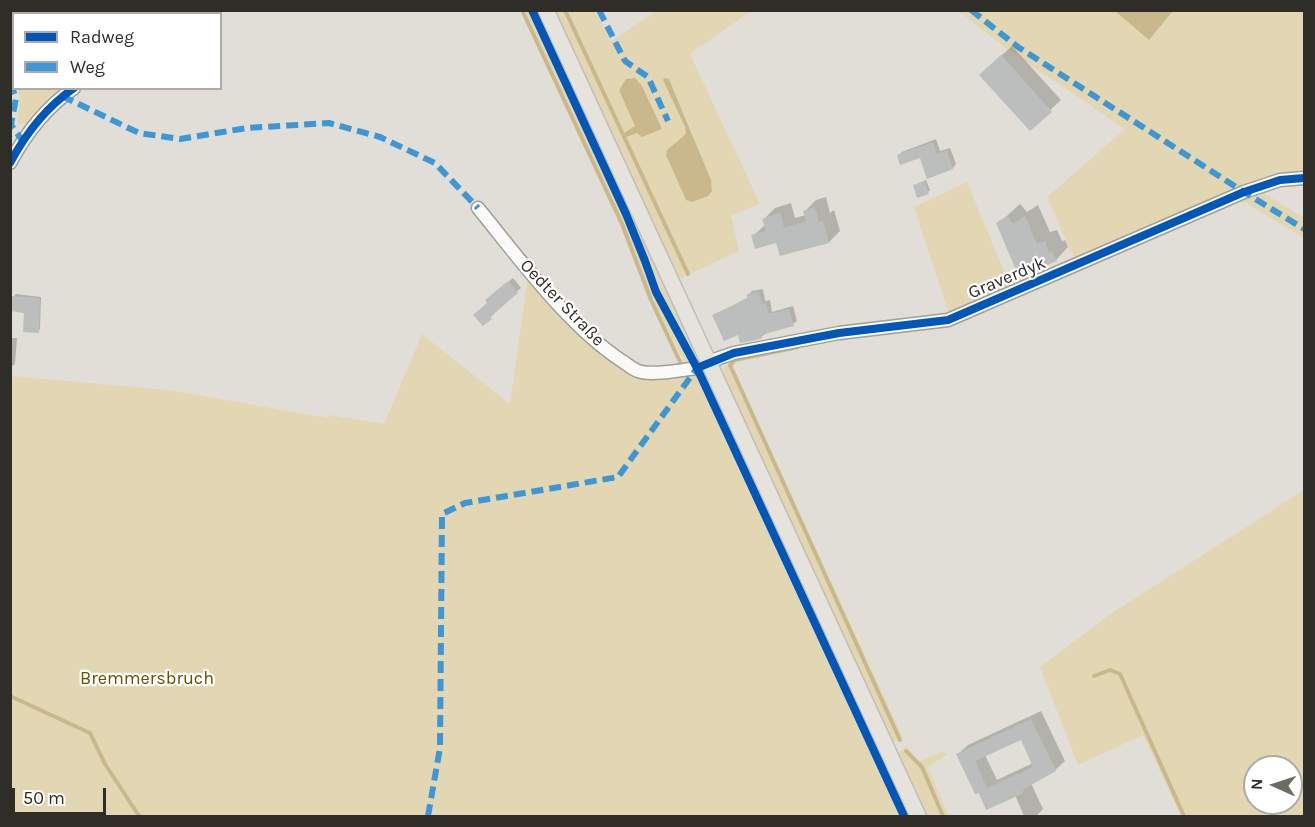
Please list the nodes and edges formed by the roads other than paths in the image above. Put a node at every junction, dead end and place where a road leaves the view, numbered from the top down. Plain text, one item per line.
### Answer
1 (546, 10) edge
2 (71, 90) edge
3 (10, 163) edge
4 (1305, 178) edge
5 (478, 208) dead end
6 (702, 365) junction
7 (918, 816) edge

1 - 6 main road
2 - 3 street
4 - 6 street, Graverdyk
5 - 6 street, Oedter Straße
6 - 7 main road

